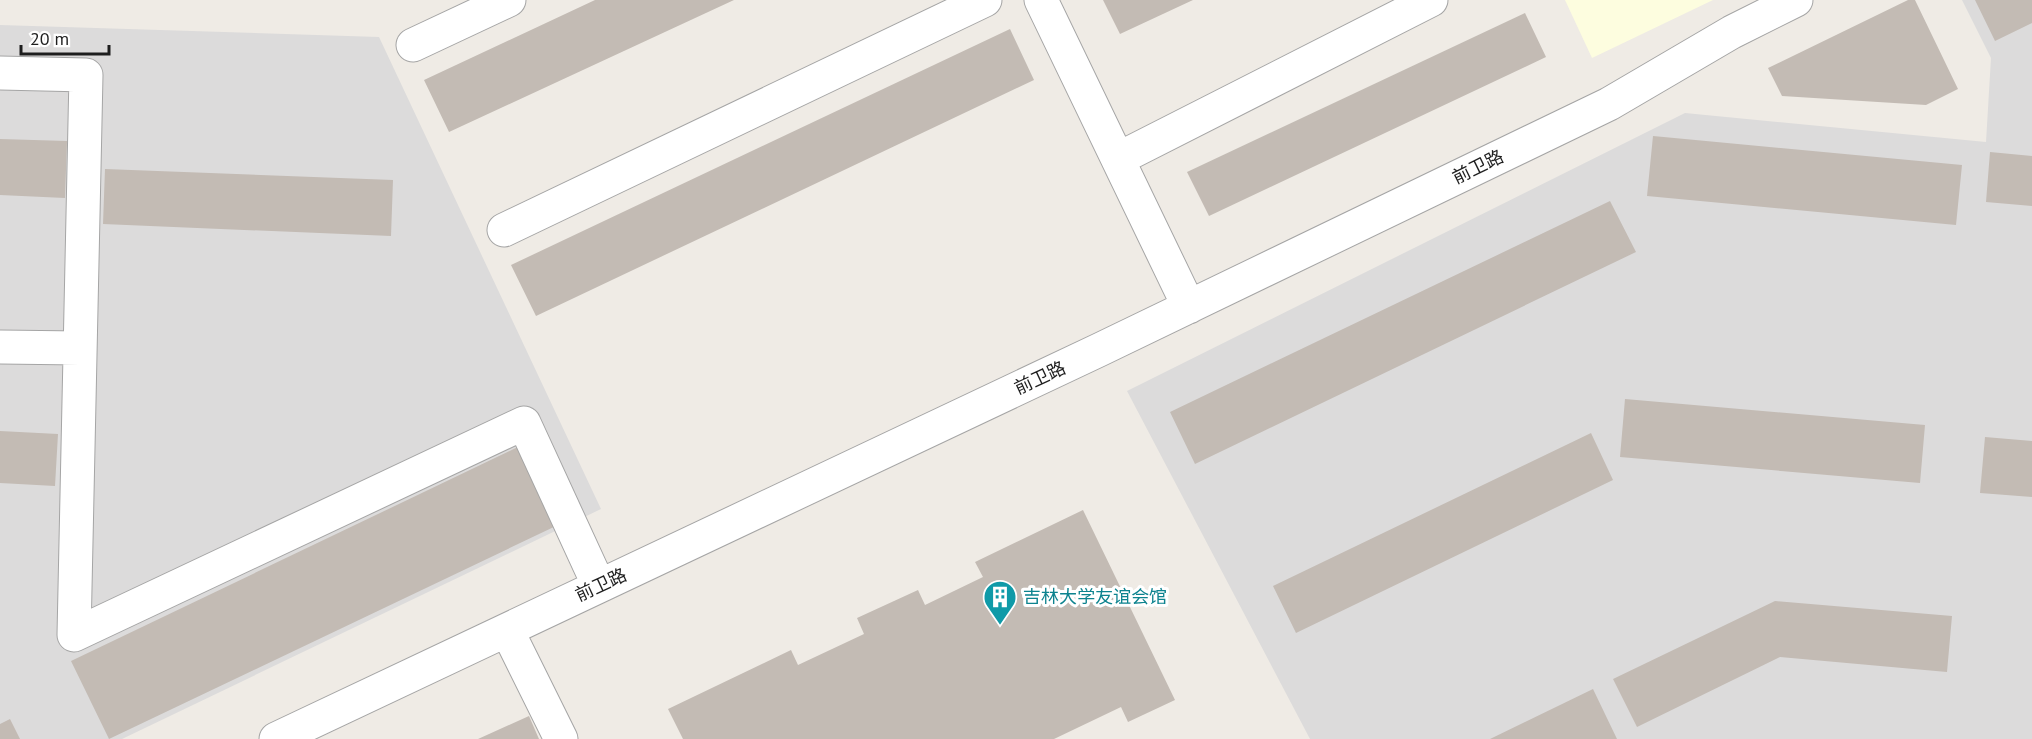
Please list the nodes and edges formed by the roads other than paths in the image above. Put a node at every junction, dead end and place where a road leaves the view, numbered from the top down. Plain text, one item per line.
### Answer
1 (509, 0) edge
2 (985, 0) edge
3 (1041, 0) edge
4 (1431, 0) edge
5 (1796, 0) edge
6 (413, 45) dead end
7 (0, 73) edge
8 (1118, 159) junction
9 (504, 230) dead end
10 (1189, 307) junction
11 (0, 346) edge
12 (80, 348) junction
13 (599, 586) junction
14 (507, 630) junction
15 (276, 739) edge
16 (561, 739) edge

1 - 6 street
2 - 9 street
3 - 8 street
4 - 8 street
5 - 10 street, 前卫路
7 - 12 street
8 - 10 street
10 - 13 street, 前卫路
11 - 12 street
12 - 13 street
13 - 14 street, 前卫路
14 - 15 street, 前卫路
14 - 16 street

